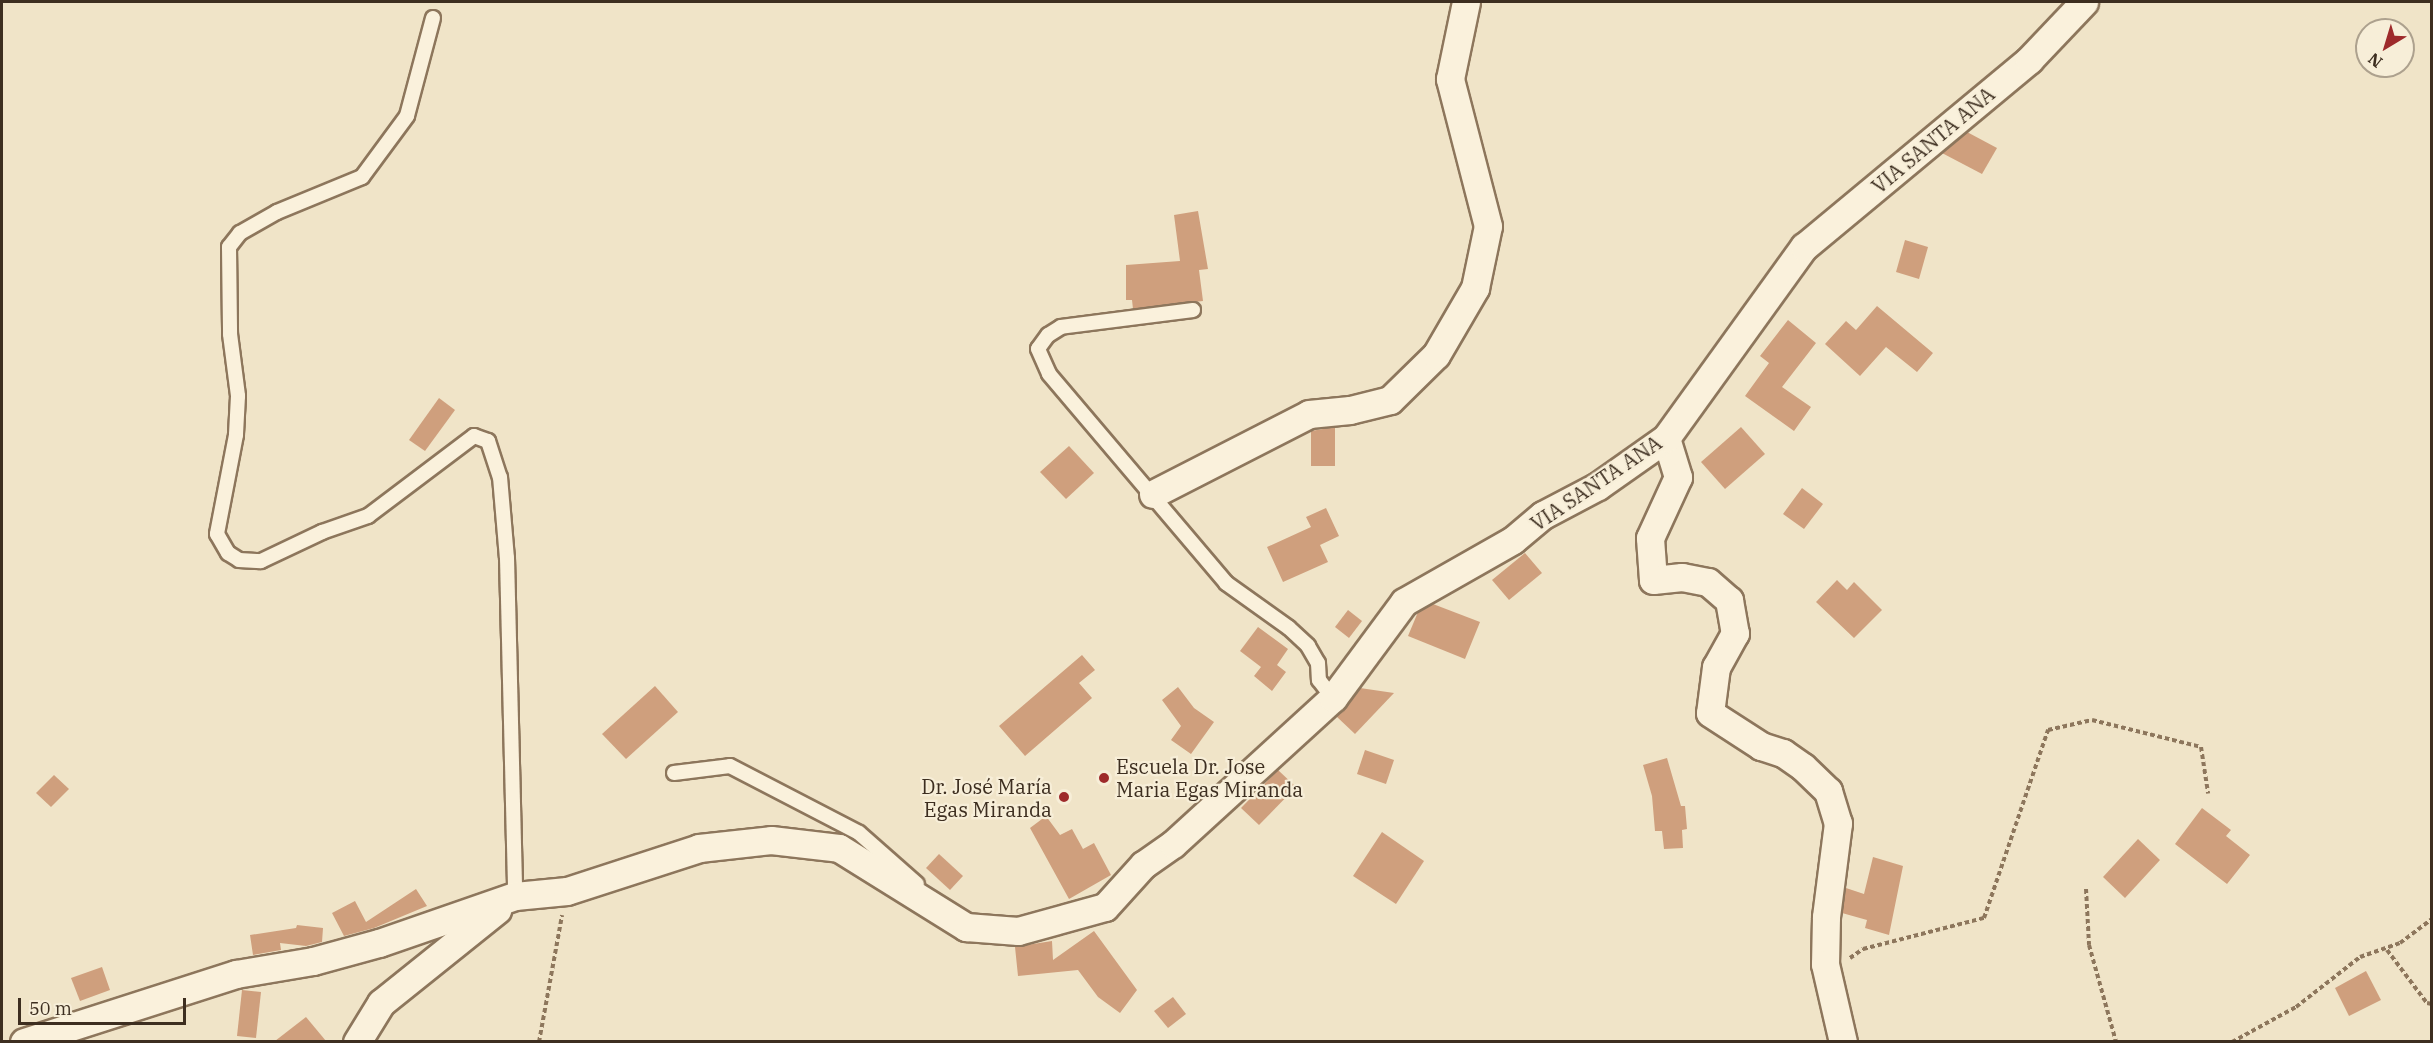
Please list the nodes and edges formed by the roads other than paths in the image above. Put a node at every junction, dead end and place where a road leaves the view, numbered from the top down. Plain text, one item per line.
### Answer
1 (1466, 2) edge
2 (2084, 2) edge
3 (433, 18) dead end
4 (1193, 310) dead end
5 (1666, 438) junction
6 (1153, 494) junction
7 (1333, 698) junction
8 (674, 773) dead end
9 (515, 896) junction
10 (966, 927) junction
11 (24, 1041) edge
12 (357, 1041) edge
13 (1843, 1041) edge

1 - 6 street
2 - 5 street, VIA SANTA ANA
3 - 9 lane
4 - 6 lane
5 - 7 street, VIA SANTA ANA
5 - 13 street
6 - 7 lane
7 - 10 street, VIA SANTA ANA
8 - 10 lane
9 - 10 street
9 - 11 street
9 - 12 street

